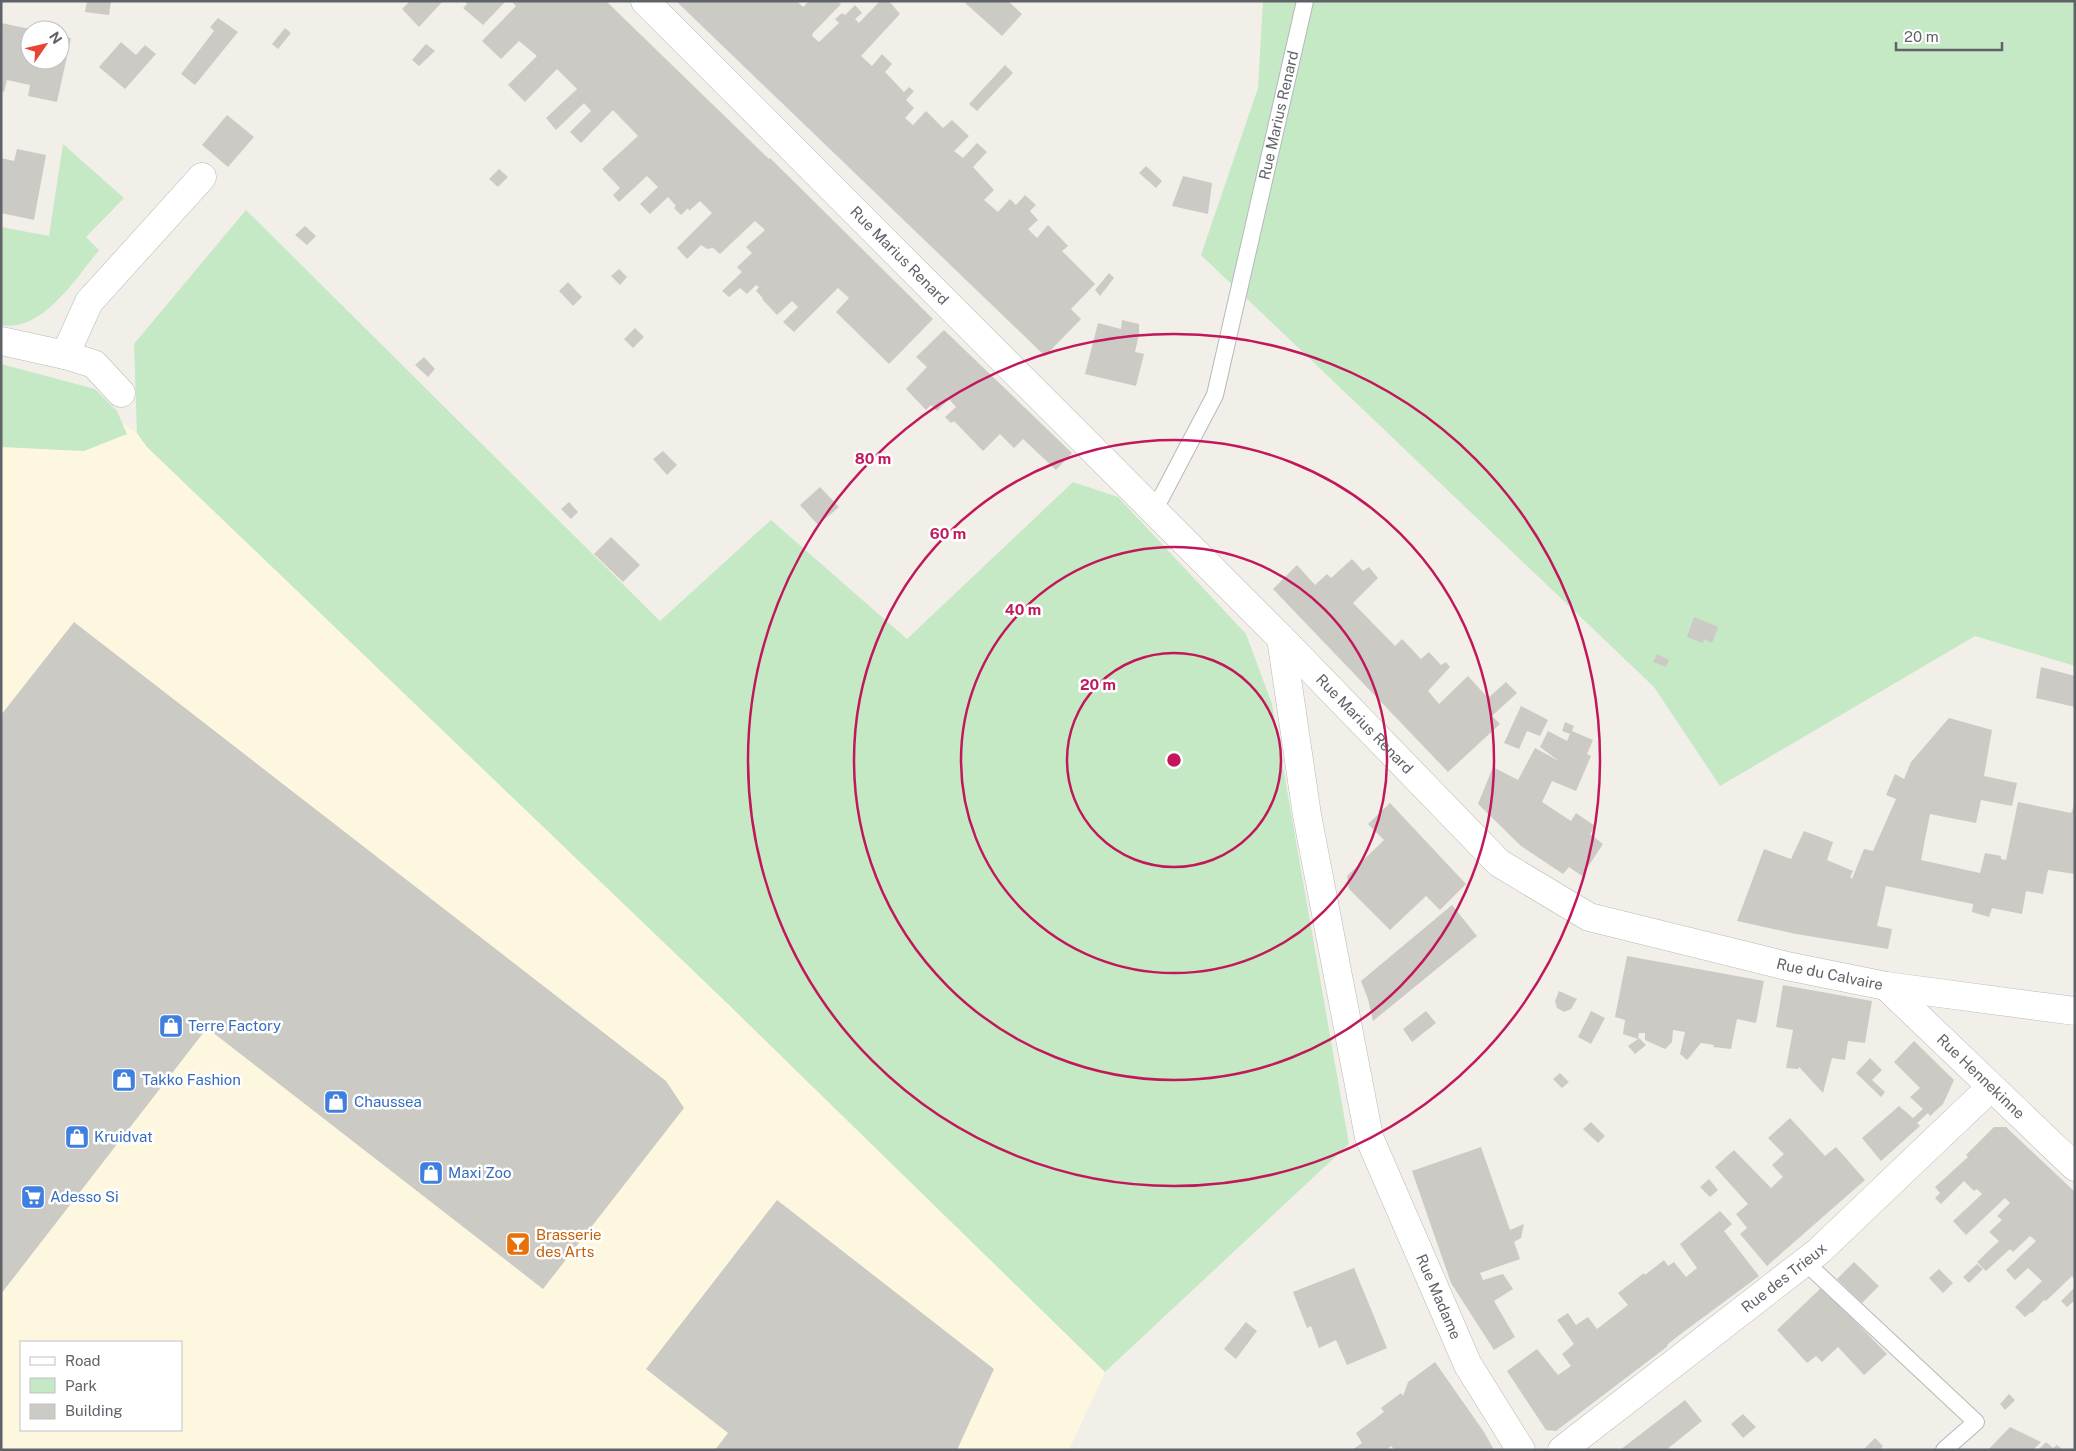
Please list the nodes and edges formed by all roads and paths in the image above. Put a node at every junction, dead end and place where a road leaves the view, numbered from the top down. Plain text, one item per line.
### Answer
1 (645, 1) edge
2 (1305, 1) edge
3 (202, 177) dead end
4 (1, 341) edge
5 (64, 354) junction
6 (120, 393) dead end
7 (1154, 511) junction
8 (1281, 638) junction
9 (1589, 917) joint
10 (1886, 986) junction
11 (2075, 1011) edge
12 (1991, 1087) junction
13 (2075, 1167) edge
14 (1805, 1262) junction
15 (1521, 1450) edge
16 (1562, 1450) edge
17 (1944, 1450) edge

1 - 7 street, Rue Marius Renard
2 - 7 lane, Rue Marius Renard
3 - 5 street
4 - 5 street
5 - 6 street
7 - 8 street, Rue Marius Renard
8 - 9 street, Rue Marius Renard
8 - 15 street, Rue Madame
9 - 10 street, Rue du Calvaire
10 - 11 street, Rue du Calvaire
10 - 12 street, Rue Hennekinne
12 - 13 street, Rue Hennekinne
12 - 14 street, Rue des Trieux
14 - 16 street, Rue des Trieux
14 - 17 lane

